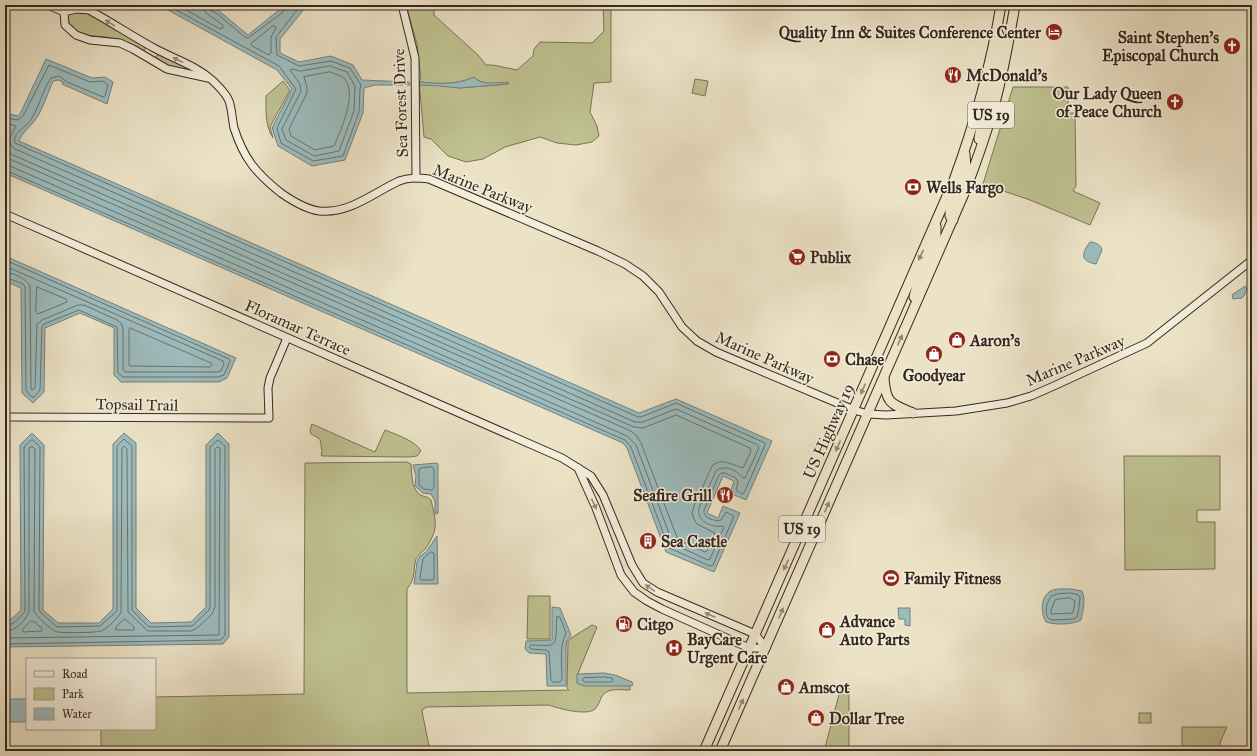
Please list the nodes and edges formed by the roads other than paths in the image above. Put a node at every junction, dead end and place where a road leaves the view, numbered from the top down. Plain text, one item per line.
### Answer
1 (48, 5) edge
2 (402, 5) edge
3 (1001, 5) edge
4 (1009, 5) edge
5 (1015, 5) edge
6 (64, 12) junction
7 (997, 30) junction
8 (1010, 34) junction
9 (211, 79) junction
10 (965, 150) junction
11 (976, 162) junction
12 (416, 178) junction
13 (5, 214) edge
14 (953, 220) junction
15 (936, 224) junction
16 (1252, 260) edge
17 (912, 314) junction
18 (286, 338) junction
19 (884, 376) junction
20 (854, 410) junction
21 (913, 413) junction
22 (868, 414) junction
23 (5, 417) edge
24 (578, 468) junction
25 (755, 634) junction
26 (749, 648) junction
27 (766, 648) junction
28 (705, 751) edge
29 (720, 751) edge

1 - 6 street
2 - 12 street, Sea Forest Drive
3 - 7 highway, US Highway 19 / US 19
4 - 8 highway
5 - 8 highway, US Highway 19 / US 19
9 -> 6 street, Marine Parkway
6 - 9 street
7 - 10 highway, US Highway 19 / US 19
7 - 11 highway
8 - 11 highway, US Highway 19 / US 19
9 - 12 street, Marine Parkway
10 - 14 highway
10 - 15 highway, US Highway 19 / US 19
11 - 14 highway, US Highway 19 / US 19
12 - 20 street, Marine Parkway
13 - 18 street, Floramar Terrace
14 - 17 highway, US Highway 19 / US 19
15 - 17 highway
15 -> 20 highway, US Highway 19 / US 19
16 - 21 street, Marine Parkway
19 -> 17 highway, US Highway 19 / US 19
18 - 23 street, Topsail Trail
18 - 24 street, Floramar Terrace
19 - 21 highway
19 - 22 highway, US Highway 19 / US 19
20 - 22 street, Marine Parkway
20 -> 25 highway, US Highway 19 / US 19
21 - 22 street, Marine Parkway
27 -> 22 highway, US Highway 19 / US 19
25 -> 24 street, Floramar Terrace
24 -> 26 street
25 - 26 highway, US Highway 19 / US 19
25 - 27 street, Floramar Terrace
26 - 27 street
26 - 28 highway, US Highway 19 / US 19
29 -> 27 highway, US Highway 19 / US 19

